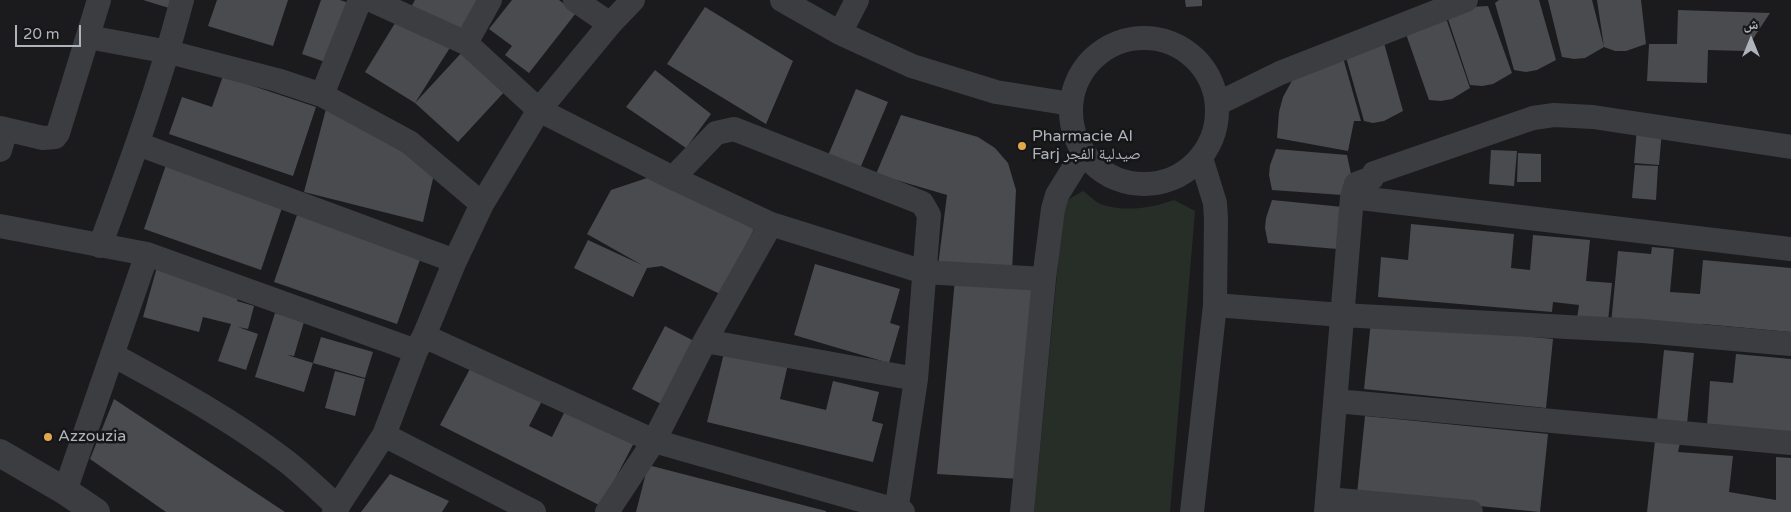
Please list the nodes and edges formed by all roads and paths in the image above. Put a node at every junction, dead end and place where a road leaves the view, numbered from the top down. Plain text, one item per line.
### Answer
1 (100, 0) edge
2 (182, 0) edge
3 (360, 0) edge
4 (371, 0) edge
5 (490, 0) edge
6 (574, 0) edge
7 (633, 0) edge
8 (782, 0) edge
9 (857, 0) edge
10 (1466, 0) edge
11 (610, 24) junction
12 (840, 33) junction
13 (88, 37) junction
14 (466, 43) junction
15 (168, 52) junction
16 (322, 96) junction
17 (1071, 104) junction
18 (1217, 104) junction
19 (539, 110) junction
20 (2, 136) edge
21 (138, 144) junction
22 (1791, 147) edge
23 (1083, 153) junction
24 (1201, 158) junction
25 (673, 178) junction
26 (1352, 197) junction
27 (482, 204) junction
28 (771, 224) junction
29 (0, 226) edge
30 (100, 246) junction
31 (1791, 249) edge
32 (147, 254) junction
33 (455, 261) junction
34 (924, 272) junction
35 (1044, 279) junction
36 (1215, 305) junction
37 (1341, 315) junction
38 (705, 341) junction
39 (420, 344) junction
40 (1791, 344) edge
41 (113, 355) junction
42 (916, 380) junction
43 (1336, 401) junction
44 (384, 435) junction
45 (654, 440) junction
46 (1791, 443) edge
47 (0, 453) edge
48 (65, 491) junction
49 (1327, 506) edge
50 (336, 509) edge
51 (96, 512) edge
52 (534, 512) edge
53 (607, 512) edge
54 (899, 512) edge
55 (1022, 512) edge
56 (1192, 512) edge
57 (1471, 512) edge

1 - 13 street
2 - 15 street
3 - 16 street
4 - 14 street
5 - 14 street
6 - 11 street
7 - 11 street
8 - 12 street
9 - 12 street
10 - 18 street
11 - 19 street
12 - 17 street
13 - 15 street
13 - 20 street
14 - 19 street
15 - 16 street
15 - 21 street
16 - 27 street
17 - 18 street
17 - 23 street
18 - 24 street
19 - 25 street
19 - 27 street
21 - 30 street
21 - 33 street
22 - 26 street
23 - 24 street
23 - 35 street
24 - 36 street
25 - 28 street
25 - 34 street
26 - 31 street
26 - 37 street
27 - 33 street
28 - 34 street
28 - 38 street
29 - 30 street
30 - 32 street
32 - 39 street
32 - 41 street
33 - 39 street
34 - 35 street
34 - 42 street
35 - 55 street
36 - 37 street
36 - 56 street
37 - 40 street
37 - 43 street
38 - 42 street
38 - 45 street
39 - 44 street
39 - 45 street
41 - 48 street
41 - 50 street
42 - 54 street
43 - 46 street
43 - 49 street
44 - 50 street
44 - 52 street
45 - 53 street
45 - 54 street
47 - 48 street
48 - 51 street
49 - 57 street

